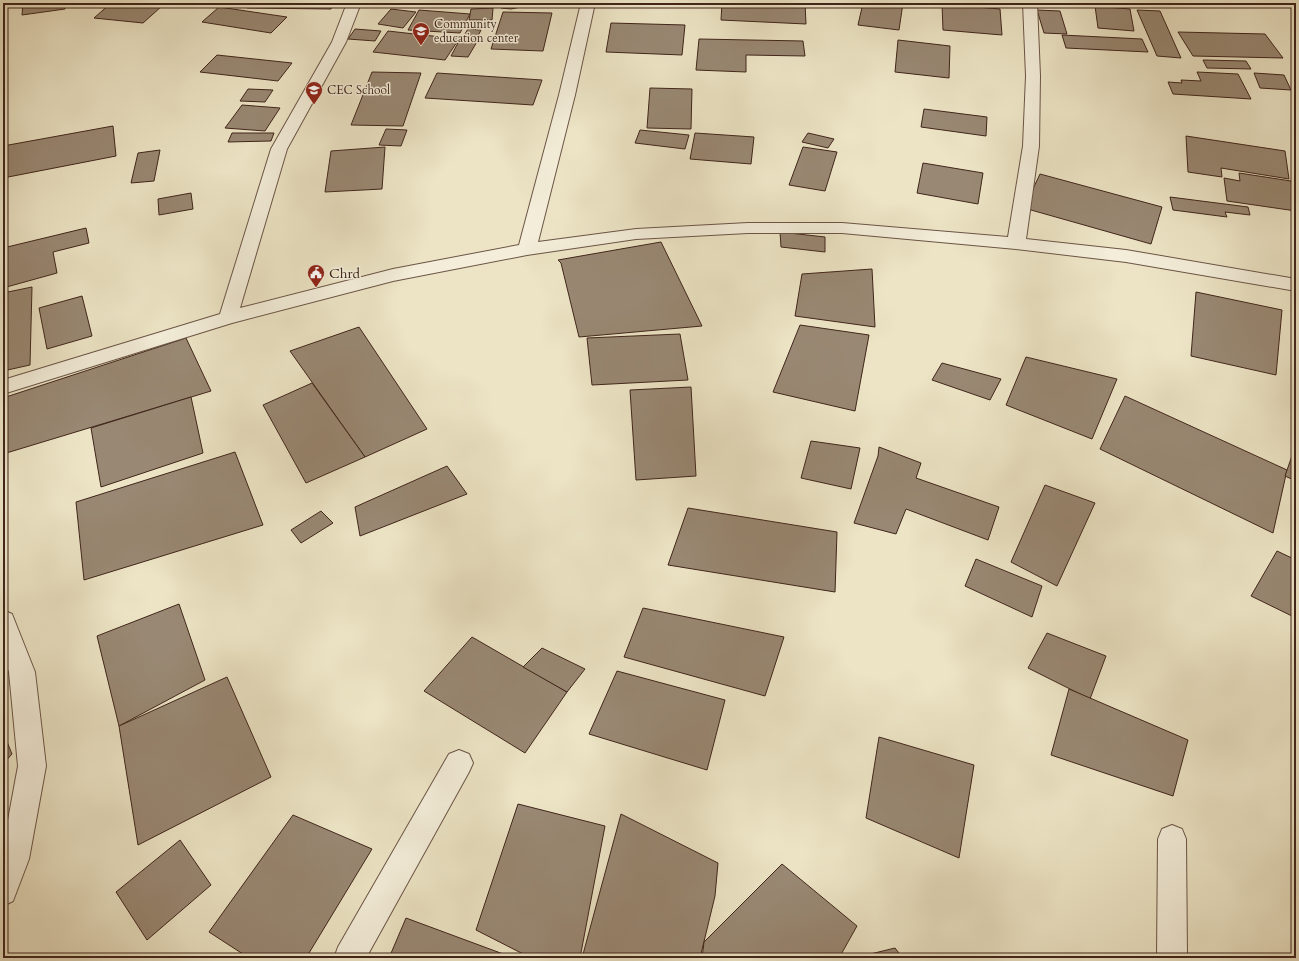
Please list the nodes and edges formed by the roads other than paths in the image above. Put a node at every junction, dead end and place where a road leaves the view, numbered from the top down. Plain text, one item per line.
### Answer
1 (354, 3) edge
2 (588, 3) edge
3 (1030, 3) edge
4 (1016, 243) junction
5 (527, 249) junction
6 (1296, 285) edge
7 (228, 318) junction
8 (3, 387) edge
9 (3, 621) edge
10 (459, 763) dead end
11 (1172, 839) dead end
12 (3, 891) edge
13 (349, 958) edge
14 (1172, 958) edge

1 - 7 street
2 - 5 street
3 - 4 street
4 - 5 street
4 - 6 street
5 - 7 street
7 - 8 street
9 - 12 street
10 - 13 street
11 - 14 street

